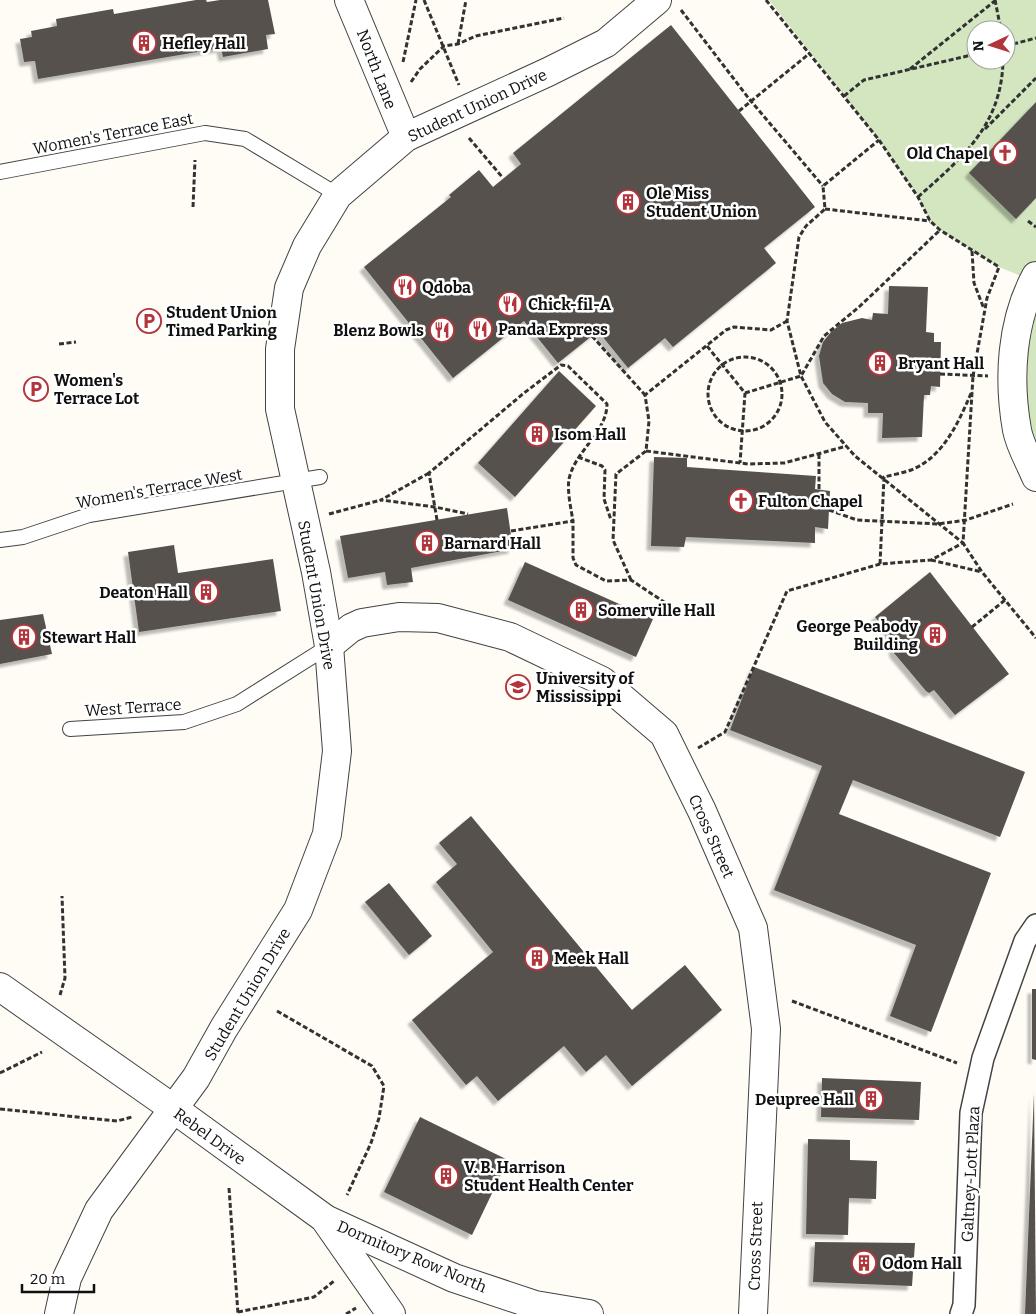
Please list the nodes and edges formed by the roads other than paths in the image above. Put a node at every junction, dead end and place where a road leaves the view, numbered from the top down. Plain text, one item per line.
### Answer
1 (349, 0) edge
2 (669, 5) edge
3 (406, 137) junction
4 (0, 172) edge
5 (338, 195) junction
6 (1036, 276) edge
7 (1036, 477) edge
8 (308, 479) junction
9 (0, 540) edge
10 (329, 646) junction
11 (70, 729) dead end
12 (1036, 925) edge
13 (0, 987) edge
14 (174, 1109) junction
15 (324, 1218) junction
16 (59, 1314) edge
17 (391, 1314) edge
18 (589, 1314) edge
19 (753, 1314) edge
20 (961, 1314) edge

1 - 3 street, North Lane
2 - 3 street, Student Union Drive
3 - 5 street, Student Union Drive
4 - 5 lane, Women's Terrace East
5 - 8 street, Student Union Drive
6 - 7 street
8 - 9 lane, Women's Terrace West
8 - 10 street, Student Union Drive
10 - 11 lane, West Terrace
10 - 14 street, Student Union Drive
10 - 19 street, Cross Street
12 - 20 street, Galtney-Lott Plaza
13 - 14 street, Rebel Drive
14 - 15 street, Rebel Drive
14 - 16 street, Student Union Drive
15 - 17 street, Rebel Drive
15 - 18 street, Dormitory Row North

